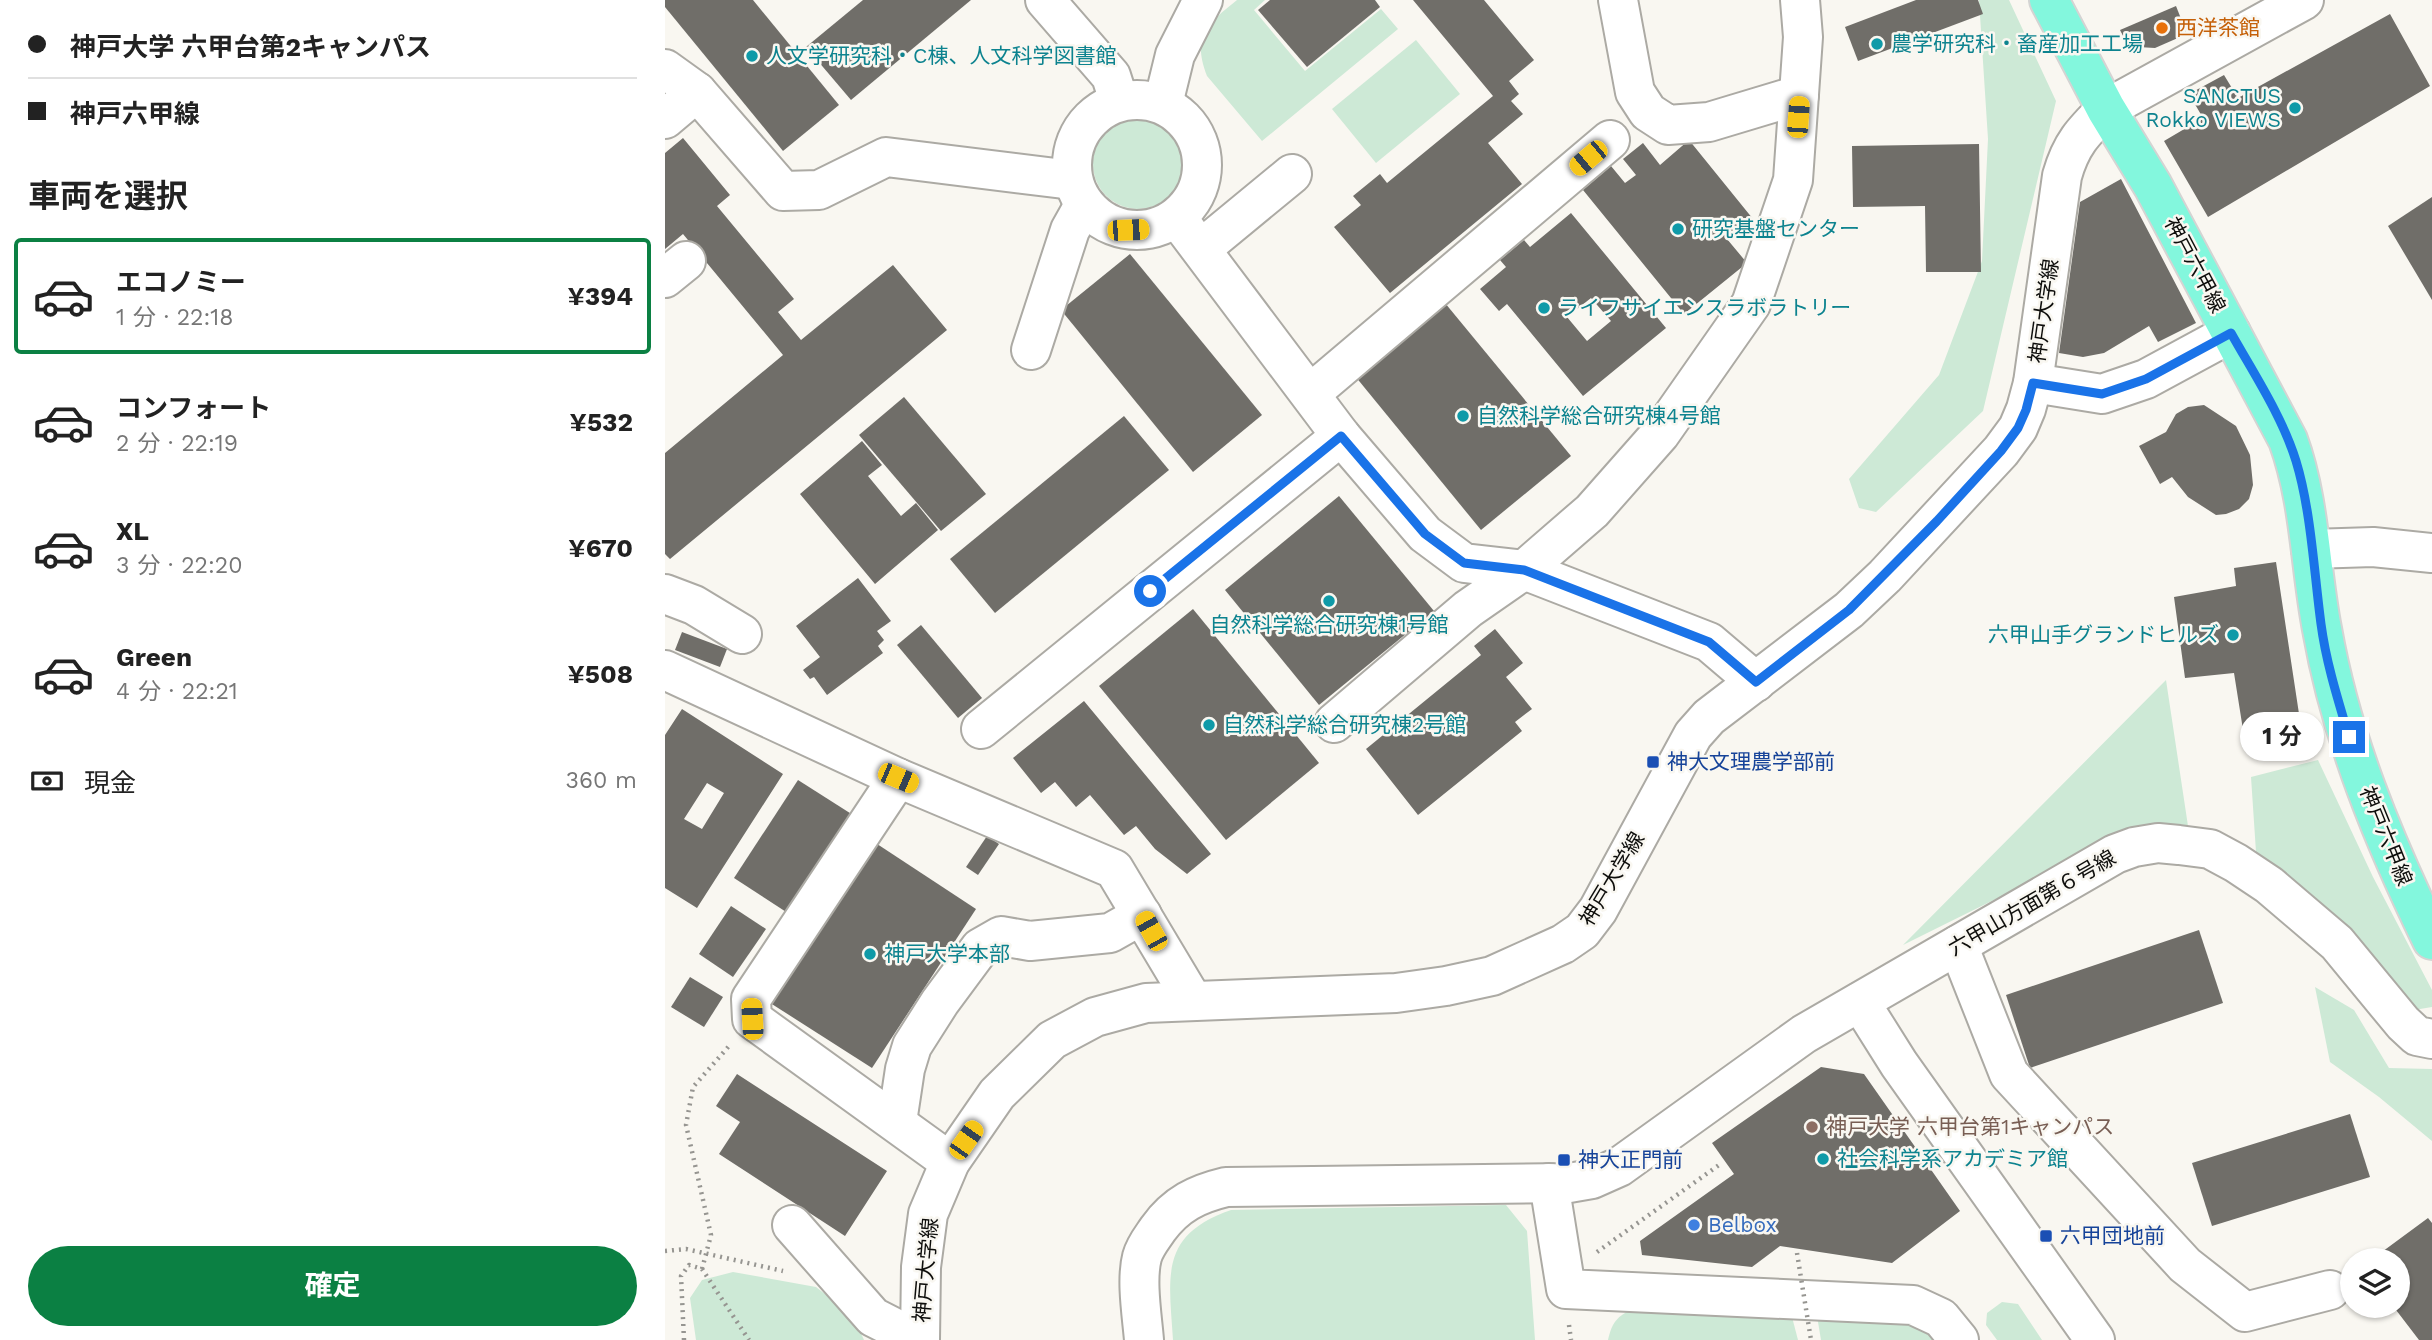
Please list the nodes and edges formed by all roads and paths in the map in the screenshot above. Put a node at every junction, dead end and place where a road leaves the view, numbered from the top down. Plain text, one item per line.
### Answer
1 (1045, 0) edge
2 (1203, 0) edge
3 (1618, 0) edge
4 (1800, 0) edge
5 (2049, 0) edge
6 (2304, 0) edge
7 (665, 69) edge
8 (697, 92) junction
9 (1799, 95) junction
10 (1119, 101) junction
11 (1163, 104) junction
12 (2106, 109) junction
13 (665, 119) edge
14 (1610, 140) dead end
15 (1292, 174) dead end
16 (1078, 192) junction
17 (1177, 218) junction
18 (1201, 249) junction
19 (2231, 333) junction
20 (1031, 350) dead end
21 (2033, 383) junction
22 (1311, 393) junction
23 (1341, 436) junction
24 (2311, 549) junction
25 (2432, 553) edge
26 (1524, 570) junction
27 (665, 594) edge
28 (742, 634) dead end
29 (665, 670) edge
30 (1756, 682) junction
31 (1334, 723) dead end
32 (981, 729) dead end
33 (898, 778) junction
34 (1142, 915) junction
35 (2432, 940) edge
36 (1958, 945) junction
37 (1193, 1001) junction
38 (1860, 1002) junction
39 (752, 1019) junction
40 (2432, 1039) edge
41 (897, 1122) junction
42 (950, 1162) junction
43 (1719, 1165) dead end
44 (1549, 1183) junction
45 (792, 1225) dead end
46 (665, 1251) edge
47 (706, 1253) junction
48 (1797, 1253) dead end
49 (826, 1263) junction
50 (702, 1269) junction
51 (1564, 1275) junction
52 (2330, 1290) dead end
53 (1569, 1323) dead end
54 (684, 1340) edge
55 (749, 1340) edge
56 (919, 1340) edge
57 (1143, 1340) edge
58 (1571, 1340) edge
59 (1811, 1340) edge
60 (1959, 1340) edge
61 (2095, 1340) edge

1 - 10 street
2 - 11 street
3 - 9 street
4 - 9 street
5 - 12 main road, 神戸六甲線
6 - 12 street, 神戸大学線
7 - 8 street
8 - 13 street
8 - 16 street
9 - 26 street
10 - 11 street
10 - 16 street
11 - 17 street
12 - 19 main road, 神戸六甲線
12 - 21 street, 神戸大学線
14 - 22 street
15 - 18 street
16 - 17 street
16 - 20 street
17 - 18 street
18 - 22 street
19 - 21 street
19 - 24 main road, 神戸六甲線
21 - 30 street, 神戸大学線
22 - 23 street
23 - 26 street
23 - 32 street
24 - 25 street
24 - 35 main road, 神戸六甲線
26 - 30 street
26 - 31 street
27 - 28 street
29 - 33 street
30 - 37 street, 神戸大学線
33 - 34 street
33 - 39 street
34 - 37 street
34 - 41 street
36 - 38 street, 六甲山方面第６号線
36 - 40 street, 六甲山方面第６号線
36 - 52 street
37 - 42 street, 神戸大学線
38 - 44 street, 六甲山方面第６号線
38 - 61 street
39 - 41 street
39 - 47 path
41 - 42 street
42 - 56 street, 神戸大学線
43 - 51 path
44 - 51 street
44 - 57 street
45 - 49 street
46 - 47 path
47 - 49 path
47 - 50 path
48 - 59 path, bridge
49 - 56 street
50 - 54 path
50 - 55 path
51 - 60 street
53 - 58 path

